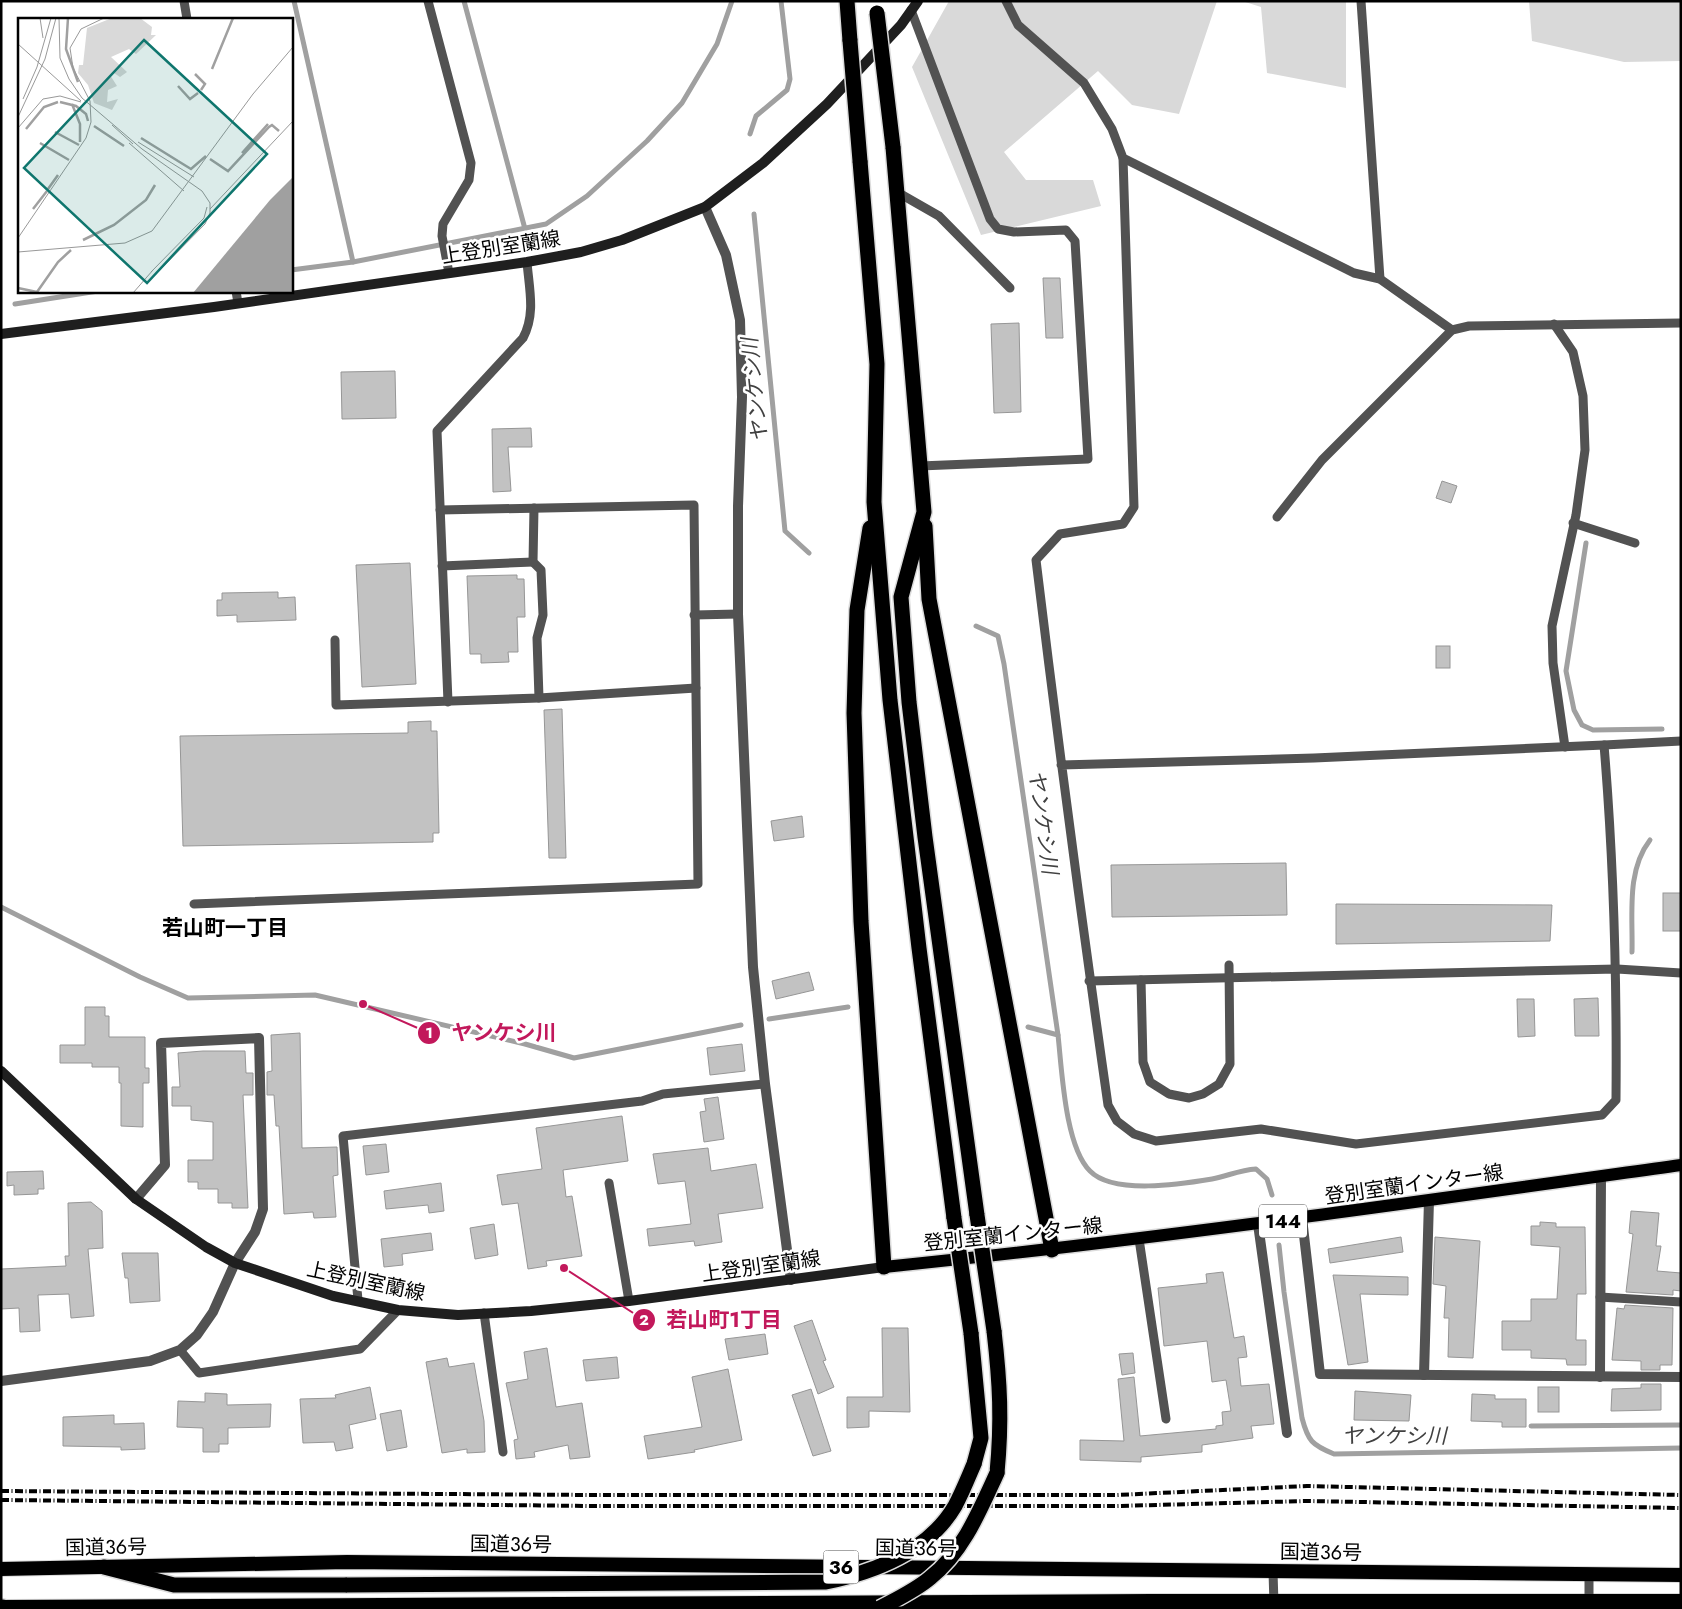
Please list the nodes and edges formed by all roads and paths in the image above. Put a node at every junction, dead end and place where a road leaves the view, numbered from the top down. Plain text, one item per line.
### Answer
1 (184, 1) edge
2 (428, 1) edge
3 (918, 1) edge
4 (1006, 1) edge
5 (1361, 1) edge
6 (846, 3) edge
7 (877, 7) edge
8 (911, 10) junction
9 (187, 18) edge
10 (1124, 158) junction
11 (897, 192) junction
12 (705, 206) junction
13 (527, 262) junction
14 (449, 273) junction
15 (1380, 279) junction
16 (1010, 288) dead end
17 (236, 292) edge
18 (238, 304) junction
19 (1681, 323) edge
20 (1554, 324) junction
21 (1452, 330) junction
22 (1, 334) edge
23 (920, 466) junction
24 (874, 502) junction
25 (534, 508) junction
26 (440, 510) junction
27 (924, 512) junction
28 (1277, 517) dead end
29 (1574, 523) junction
30 (1635, 543) dead end
31 (533, 562) junction
32 (442, 566) junction
33 (738, 614) junction
34 (694, 615) junction
35 (335, 640) dead end
36 (696, 688) junction
37 (539, 698) junction
38 (448, 702) junction
39 (1681, 741) edge
40 (1604, 745) junction
41 (1565, 747) junction
42 (1061, 765) junction
43 (194, 904) dead end
44 (1229, 965) dead end
45 (1618, 969) junction
46 (1681, 973) edge
47 (1229, 978) junction
48 (1141, 980) junction
49 (1089, 981) junction
50 (1, 1071) edge
51 (765, 1084) junction
52 (1681, 1165) edge
53 (1601, 1176) junction
54 (609, 1183) dead end
55 (136, 1200) junction
56 (1429, 1200) junction
57 (1302, 1218) junction
58 (1258, 1224) junction
59 (1139, 1239) junction
60 (1052, 1250) junction
61 (235, 1263) junction
62 (884, 1266) junction
63 (791, 1280) junction
64 (1600, 1297) junction
65 (358, 1300) junction
66 (629, 1302) junction
67 (1681, 1302) edge
68 (398, 1310) junction
69 (484, 1313) junction
70 (180, 1350) junction
71 (1424, 1375) junction
72 (1600, 1377) junction
73 (1681, 1378) edge
74 (1, 1381) edge
75 (1166, 1419) dead end
76 (1287, 1433) dead end
77 (503, 1452) dead end
78 (104, 1567) junction
79 (1, 1569) edge
80 (1273, 1572) junction
81 (1589, 1575) junction
82 (1681, 1575) edge
83 (1681, 1601) edge
84 (1274, 1604) edge
85 (1589, 1604) edge
86 (3, 1607) edge
87 (880, 1608) edge

1 - 9 lane
2 - 14 lane
3 - 8 main road, 上登別室蘭線
4 - 10 lane
5 - 15 lane
6 - 24 highway, bridge
7 - 11 highway, bridge
8 - 12 main road, 上登別室蘭線
8 - 23 lane
10 - 15 lane
10 - 42 lane
11 - 16 lane
11 - 23 highway
12 - 13 main road, 上登別室蘭線
12 - 33 street
13 - 14 main road, 上登別室蘭線
13 - 26 lane
14 - 18 main road, 上登別室蘭線
15 - 21 lane
17 - 18 lane
18 - 22 main road, 上登別室蘭線
19 - 20 lane
20 - 21 lane
20 - 29 lane
21 - 28 lane
23 - 27 highway
24 - 62 highway
24 - 78 highway, bridge
25 - 26 lane
25 - 31 lane
25 - 34 lane
26 - 32 lane
27 - 60 highway
27 - 87 highway, bridge
29 - 30 lane
29 - 41 lane
31 - 32 lane
31 - 37 lane
32 - 38 lane
33 - 34 lane
33 - 51 street
34 - 36 lane
35 - 38 lane
36 - 37 lane
36 - 43 lane
37 - 38 lane
39 - 40 lane
40 - 41 lane
40 - 45 lane
41 - 42 lane
42 - 49 lane
44 - 47 lane
45 - 46 lane
45 - 47 lane
45 - 49 lane
47 - 48 lane
47 - 48 lane
48 - 49 lane
50 - 55 main road, 上登別室蘭線
51 - 63 street
51 - 65 lane
52 - 53 main road, 登別室蘭インター線 / 144
53 - 56 main road, 登別室蘭インター線 / 144
53 - 64 street
54 - 66 lane
55 - 61 main road, 上登別室蘭線
55 - 61 street
56 - 57 main road, 登別室蘭インター線 / 144
56 - 71 street
57 - 58 main road, 登別室蘭インター線 / 144
57 - 71 street
58 - 59 main road, 登別室蘭インター線 / 144
58 - 76 street
59 - 60 main road, 登別室蘭インター線 / 144
59 - 75 lane
60 - 62 main road, 登別室蘭インター線 / 144
61 - 65 main road, 上登別室蘭線
61 - 70 street
62 - 63 main road, 上登別室蘭線
63 - 66 main road, 上登別室蘭線
64 - 67 lane
64 - 72 street
65 - 68 main road, 上登別室蘭線
66 - 69 main road, 上登別室蘭線
68 - 69 main road, 上登別室蘭線
68 - 70 lane
69 - 77 lane
70 - 74 street
71 - 72 street
72 - 73 street
78 - 79 highway, 国道36号 / 36
78 - 80 highway, 国道36号 / 36
80 - 81 highway, 国道36号 / 36
80 - 84 lane
81 - 82 highway, 国道36号 / 36
81 - 85 lane
83 - 85 highway, 36
84 - 85 highway, 36
84 - 86 highway, 36

